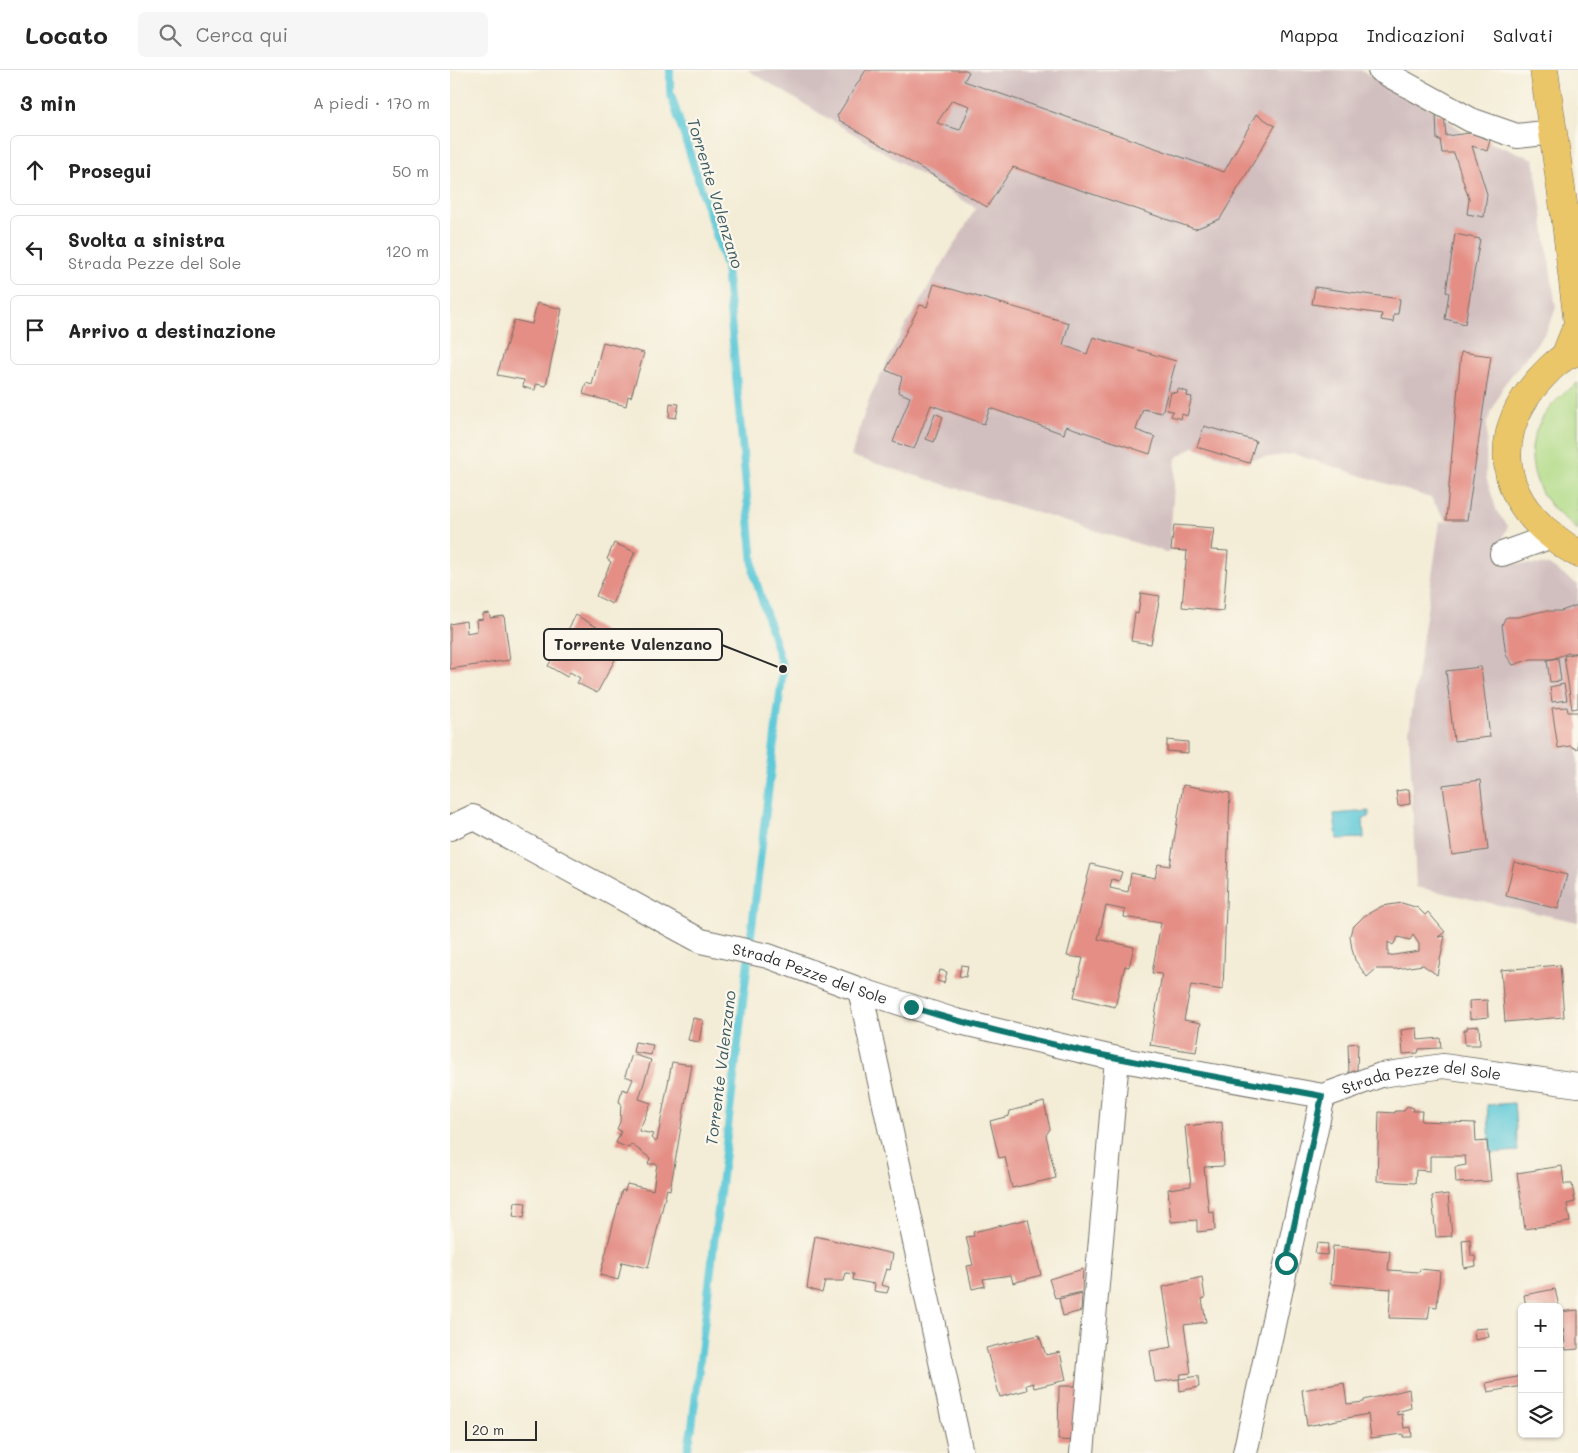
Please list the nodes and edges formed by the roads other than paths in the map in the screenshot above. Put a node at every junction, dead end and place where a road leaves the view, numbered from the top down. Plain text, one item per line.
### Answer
1 (1380, 70) edge
2 (1544, 70) edge
3 (1554, 132) junction
4 (1572, 353) edge
5 (1552, 536) junction
6 (1578, 553) edge
7 (1502, 554) dead end
8 (450, 828) edge
9 (860, 990) junction
10 (1117, 1059) junction
11 (1578, 1085) edge
12 (1322, 1096) junction
13 (1252, 1452) edge
14 (961, 1453) edge
15 (1082, 1453) edge

1 - 3 street
2 - 3 main road
3 - 4 main road
4 - 5 main road
5 - 6 main road
5 - 7 street
8 - 9 street, Strada Pezze del Sole
9 - 10 street, Strada Pezze del Sole
9 - 14 street
10 - 12 street, Strada Pezze del Sole
10 - 15 street
11 - 12 street, Strada Pezze del Sole
12 - 13 street

